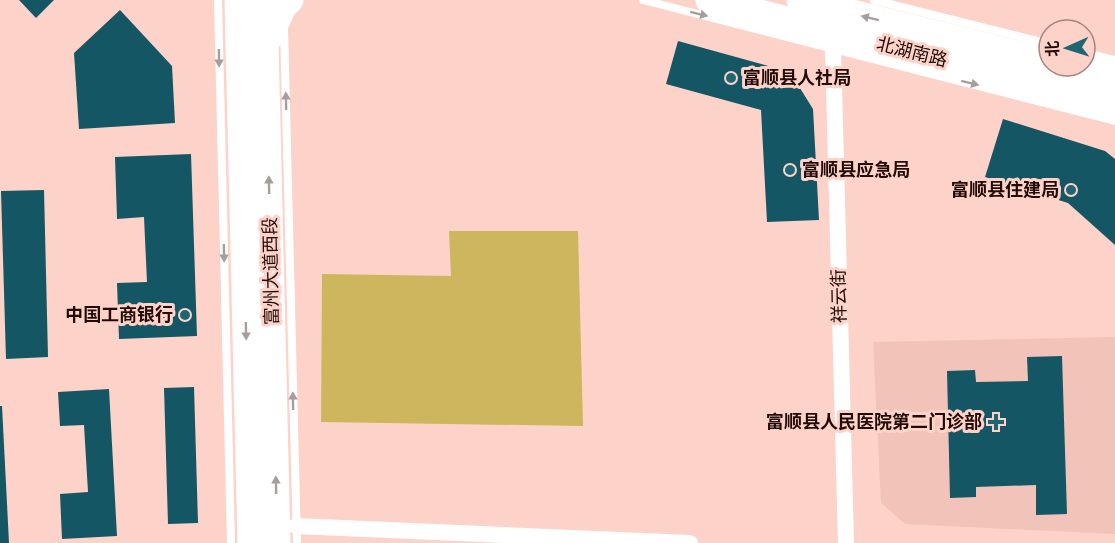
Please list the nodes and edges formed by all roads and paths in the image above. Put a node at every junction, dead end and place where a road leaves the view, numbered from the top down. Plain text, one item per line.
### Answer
1 (643, 0) edge
2 (709, 0) edge
3 (800, 0) edge
4 (874, 0) edge
5 (279, 2) edge
6 (232, 3) edge
7 (1007, 33) joint
8 (833, 48) junction
9 (1037, 50) edge
10 (1037, 53) edge
11 (1097, 56) edge
12 (1115, 60) edge
13 (1097, 74) edge
14 (1002, 75) junction
15 (1115, 78) edge
16 (1026, 98) junction
17 (1115, 104) edge
18 (1115, 121) edge
19 (290, 537) edge
20 (231, 543) edge
21 (251, 543) edge
22 (690, 543) edge
23 (846, 543) edge

1 -> 8 lane
2 - 14 main road, 北湖南路
10 -> 3 main road, 北湖南路
4 - 7 lane
19 -> 5 lane
19 -> 5 main road, 富州大道西段
6 -> 20 lane
6 -> 21 main road, 富州大道西段
7 - 9 main road
8 -> 16 lane
8 - 23 street, 祥云街
11 - 12 lane
13 - 15 main road
14 - 16 main road
14 - 17 main road, 北湖南路
16 - 18 lane
19 - 22 street

